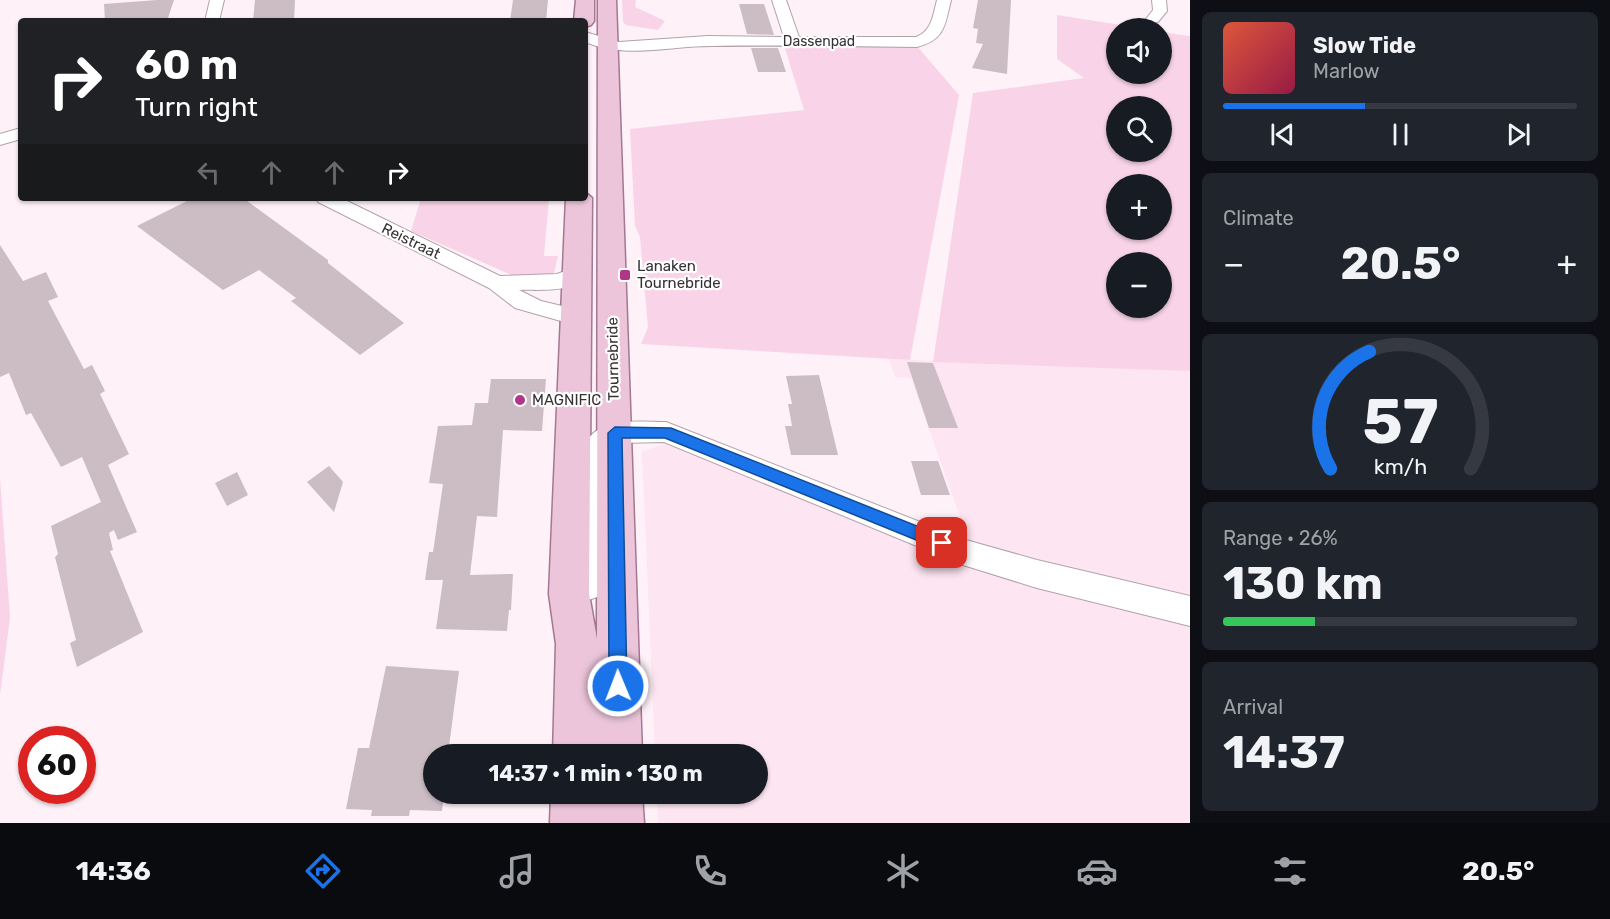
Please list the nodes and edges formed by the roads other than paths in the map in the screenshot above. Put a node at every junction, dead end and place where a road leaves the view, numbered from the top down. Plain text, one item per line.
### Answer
1 (217, 0) edge
2 (585, 0) edge
3 (779, 0) edge
4 (944, 0) edge
5 (1159, 0) edge
6 (213, 18) edge
7 (1155, 18) edge
8 (596, 28) edge
9 (793, 41) junction
10 (18, 134) edge
11 (0, 140) edge
12 (331, 201) edge
13 (579, 201) edge
14 (576, 274) junction
15 (497, 283) junction
16 (575, 317) junction
17 (615, 433) junction
18 (1190, 611) edge
19 (577, 644) junction
20 (575, 744) edge
21 (619, 744) edge
22 (574, 804) edge
23 (620, 804) edge
24 (574, 823) edge
25 (620, 823) edge

1 - 6 street
2 - 8 main road, Tournebride
3 - 9 street
4 - 9 street, Dassenpad
5 - 7 street
8 - 9 street, Dassenpad
8 - 17 main road, Tournebride
10 - 11 street
12 - 15 street, Reistraat
13 - 14 main road
14 - 15 street, Reistraat
14 - 16 main road
15 - 16 street, Reistraat
16 - 19 main road
17 - 18 street
17 - 19 street
17 - 21 main road, Tournebride
19 - 20 main road
22 - 24 main road
23 - 25 main road

